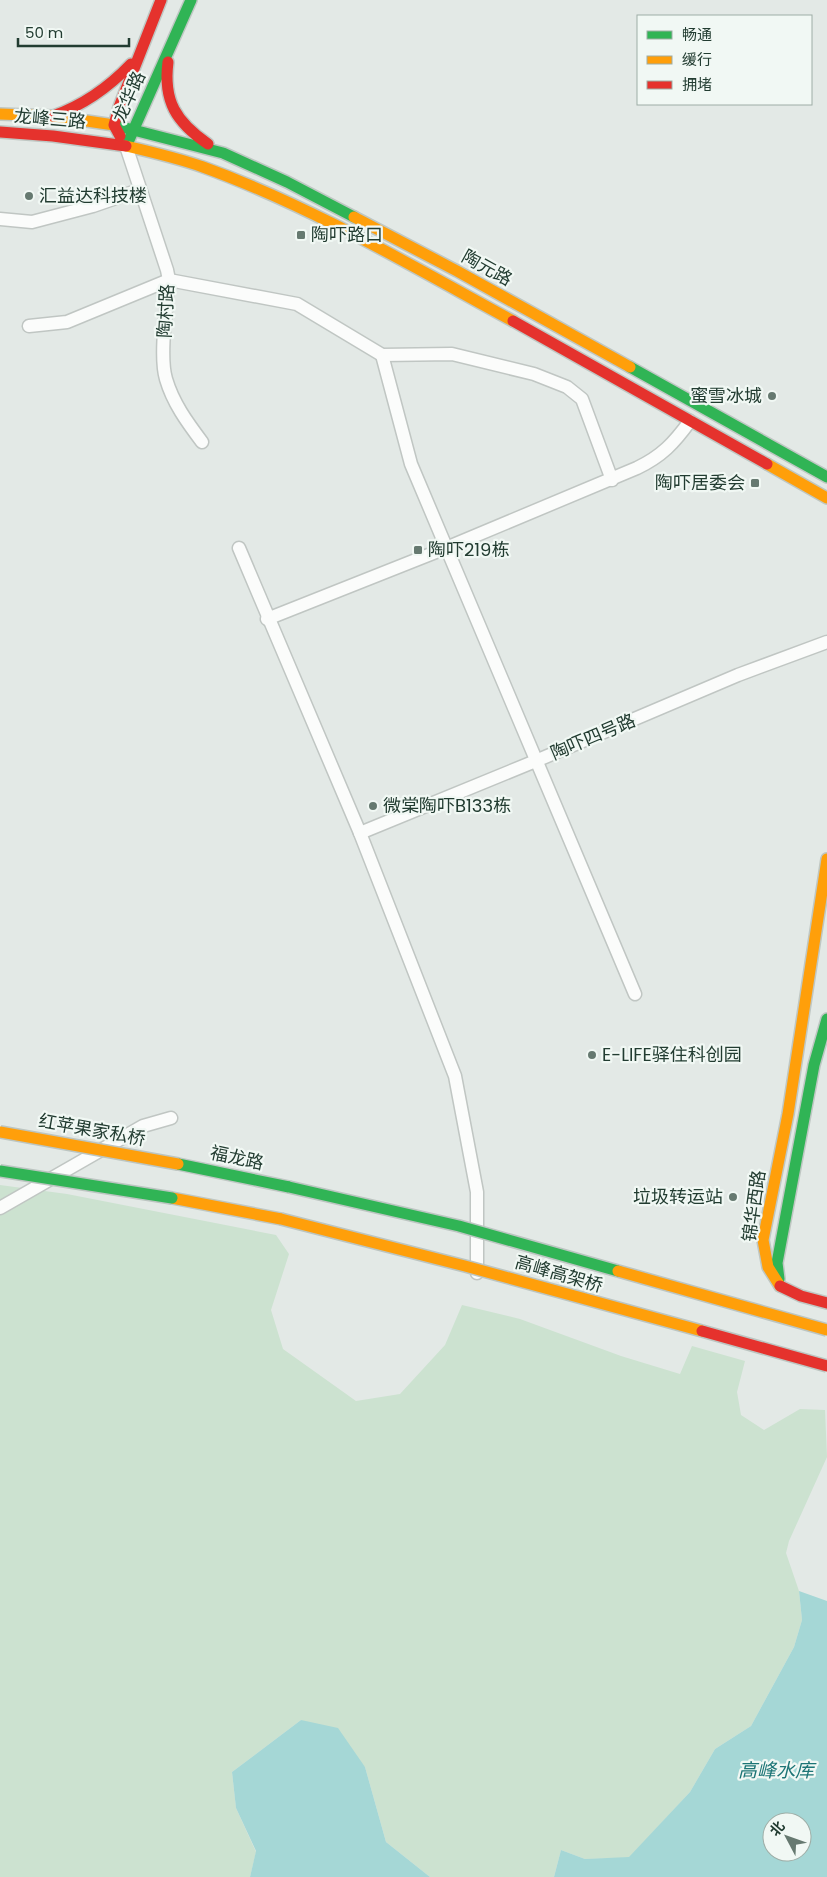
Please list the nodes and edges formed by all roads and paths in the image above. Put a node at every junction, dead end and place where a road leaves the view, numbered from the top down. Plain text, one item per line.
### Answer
1 (160, 0) edge
2 (191, 0) edge
3 (171, 47) junction
4 (139, 52) junction
5 (0, 114) edge
6 (53, 116) junction
7 (114, 125) junction
8 (134, 129) junction
9 (0, 132) edge
10 (126, 146) junction
11 (223, 153) junction
12 (139, 190) junction
13 (0, 220) edge
14 (169, 280) junction
15 (29, 326) dead end
16 (382, 355) junction
17 (690, 421) junction
18 (202, 442) dead end
19 (827, 477) edge
20 (612, 480) junction
21 (827, 498) edge
22 (239, 548) dead end
23 (446, 548) junction
24 (267, 619) junction
25 (827, 642) edge
26 (538, 760) junction
27 (360, 833) junction
28 (827, 859) edge
29 (635, 994) dead end
30 (827, 1019) edge
31 (825, 1039) edge
32 (796, 1062) junction
33 (814, 1065) junction
34 (827, 1067) edge
35 (171, 1118) dead end
36 (0, 1132) edge
37 (178, 1164) joint
38 (0, 1171) edge
39 (289, 1186) joint
40 (0, 1208) edge
41 (477, 1281) dead end
42 (780, 1286) junction
43 (825, 1303) edge
44 (827, 1330) edge
45 (827, 1366) edge

1 - 4 main road, 龙华路
2 - 3 main road, 龙华路
3 - 8 main road, 龙华路
3 - 11 main road
4 - 6 main road
4 - 7 main road, 龙华路
5 - 6 main road, 龙峰三路
6 - 7 main road, 龙峰三路
7 - 8 main road, 陶元路
7 - 10 main road, 龙华路
8 - 10 main road, 龙华路
8 - 11 main road, 陶元路
9 - 10 main road, 龙峰三路
10 - 12 street, 陶村路
10 - 17 main road, 陶元路
11 - 19 main road, 陶元路
12 - 13 street
12 - 14 street, 陶村路
14 - 15 street
14 - 16 street
14 - 18 street, 陶村路
16 - 20 street
16 - 23 street
17 - 20 street
17 - 21 main road, 陶元路
20 - 23 street
22 - 24 street
23 - 24 street
23 - 26 street
24 - 27 street
25 - 26 street, 陶吓四号路
26 - 27 street, 陶吓四号路
26 - 29 street
27 - 41 street
28 - 32 main road, 锦华西路
30 - 31 main road, 锦华西路
31 - 32 main road
31 - 33 main road, 锦华西路
32 - 33 main road
32 - 42 main road, 锦华西路
33 - 34 main road
33 - 42 main road, 锦华西路
35 - 40 street
36 - 37 main road, 红苹果家私桥, bridge
37 - 39 main road, 福龙路
38 - 45 main road, 高峰高架桥, bridge
39 - 44 main road, 高峰高架桥, bridge
42 - 43 main road

